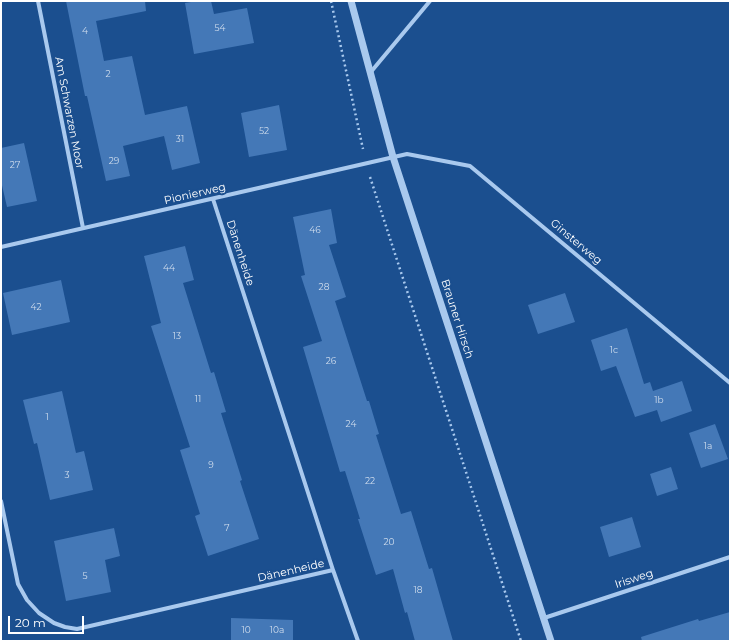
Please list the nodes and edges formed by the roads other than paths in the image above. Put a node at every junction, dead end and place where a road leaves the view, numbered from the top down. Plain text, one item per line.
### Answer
1 (38, 1) edge
2 (351, 1) edge
3 (430, 1) edge
4 (369, 73) junction
5 (392, 157) junction
6 (213, 199) junction
7 (83, 228) junction
8 (1, 247) edge
9 (730, 383) edge
10 (1, 501) edge
11 (730, 557) edge
12 (333, 570) junction
13 (544, 618) junction
14 (358, 641) edge
15 (552, 641) edge

1 - 7 street, Am Schwarzen Moor
2 - 4 street, Brauner Hirsch
3 - 4 street
4 - 5 street, Brauner Hirsch
5 - 6 street, Pionierweg
5 - 9 street, Ginsterweg
5 - 13 street, Brauner Hirsch
6 - 7 street, Pionierweg
6 - 12 street, Dänenheide
7 - 8 street, Pionierweg
10 - 12 street, Dänenheide
11 - 13 street, Irisweg
12 - 14 street
13 - 15 street, Brauner Hirsch

